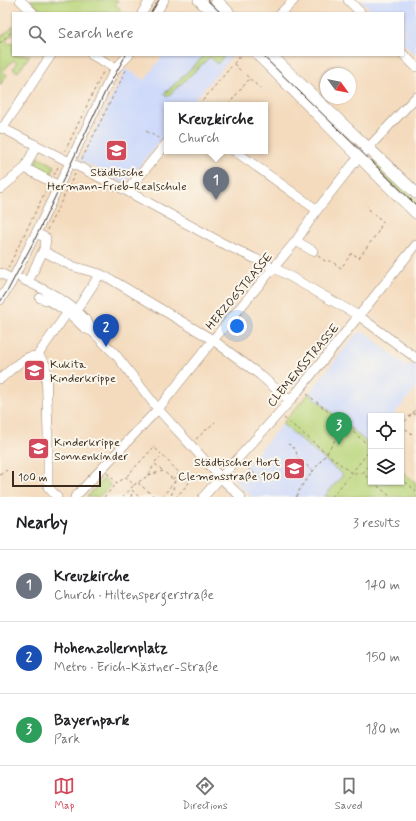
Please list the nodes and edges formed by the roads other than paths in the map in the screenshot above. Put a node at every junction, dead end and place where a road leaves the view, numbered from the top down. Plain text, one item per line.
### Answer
1 (20, 0) edge
2 (150, 0) edge
3 (157, 0) edge
4 (164, 0) edge
5 (199, 0) edge
6 (216, 0) edge
7 (294, 0) edge
8 (348, 0) edge
9 (32, 12) edge
10 (143, 12) edge
11 (150, 12) edge
12 (157, 12) edge
13 (212, 12) edge
14 (228, 12) edge
15 (282, 12) edge
16 (360, 12) edge
17 (404, 55) edge
18 (50, 56) edge
19 (94, 56) edge
20 (120, 56) edge
21 (123, 56) edge
22 (128, 56) edge
23 (259, 56) edge
24 (272, 56) edge
25 (416, 65) edge
26 (116, 68) junction
27 (416, 97) edge
28 (1, 128) edge
29 (36, 146) junction
30 (164, 147) edge
31 (368, 147) junction
32 (239, 154) edge
33 (359, 158) junction
34 (74, 164) junction
35 (25, 168) junction
36 (53, 183) junction
37 (0, 189) edge
38 (127, 192) junction
39 (416, 194) edge
40 (317, 210) junction
41 (416, 213) edge
42 (39, 235) junction
43 (296, 241) junction
44 (416, 245) edge
45 (43, 251) junction
46 (313, 252) road end
47 (275, 268) junction
48 (6, 276) edge
49 (106, 277) junction
50 (0, 300) edge
51 (359, 316) junction
52 (80, 318) junction
53 (213, 340) junction
54 (33, 356) junction
55 (416, 358) edge
56 (0, 379) edge
57 (290, 401) junction
58 (158, 409) junction
59 (221, 478) junction
60 (57, 497) edge
61 (75, 497) edge
62 (203, 497) edge
63 (241, 497) edge

1 - 9 street
2 - 10 street
3 - 11 street
4 - 12 street
5 - 13 main road
6 - 14 main road
7 - 15 street
8 - 16 street
17 - 25 street
18 - 28 street
19 - 26 street
20 - 26 street
21 - 26 street
22 - 26 street
23 - 33 main road
24 - 31 main road
26 - 34 street
27 - 31 street, HERZOGSTRASSE
28 - 29 street
29 - 34 street
29 - 35 street
30 - 38 street
31 - 33 street, HERZOGSTRASSE
31 - 39 main road
32 - 40 street
33 - 40 street, HERZOGSTRASSE
33 - 41 main road
34 - 36 street
34 - 38 street
35 - 36 street
35 - 37 street
36 - 42 street
38 - 47 street
40 - 43 street, HERZOGSTRASSE
42 - 45 street
42 - 48 street
43 - 46 street
43 - 47 street, HERZOGSTRASSE
44 - 51 street, CLEMENSSTRASSE
45 - 49 street
45 - 52 street
47 - 51 street
47 - 53 street, HERZOGSTRASSE
48 - 50 street
49 - 52 street
49 - 53 street
51 - 55 street
51 - 57 street, CLEMENSSTRASSE
52 - 54 street
52 - 58 street
53 - 57 street
53 - 58 street, HERZOGSTRASSE
54 - 56 street
54 - 60 street
57 - 59 street, CLEMENSSTRASSE
58 - 59 street
58 - 61 street, HERZOGSTRASSE
59 - 62 street, CLEMENSSTRASSE
59 - 63 street

